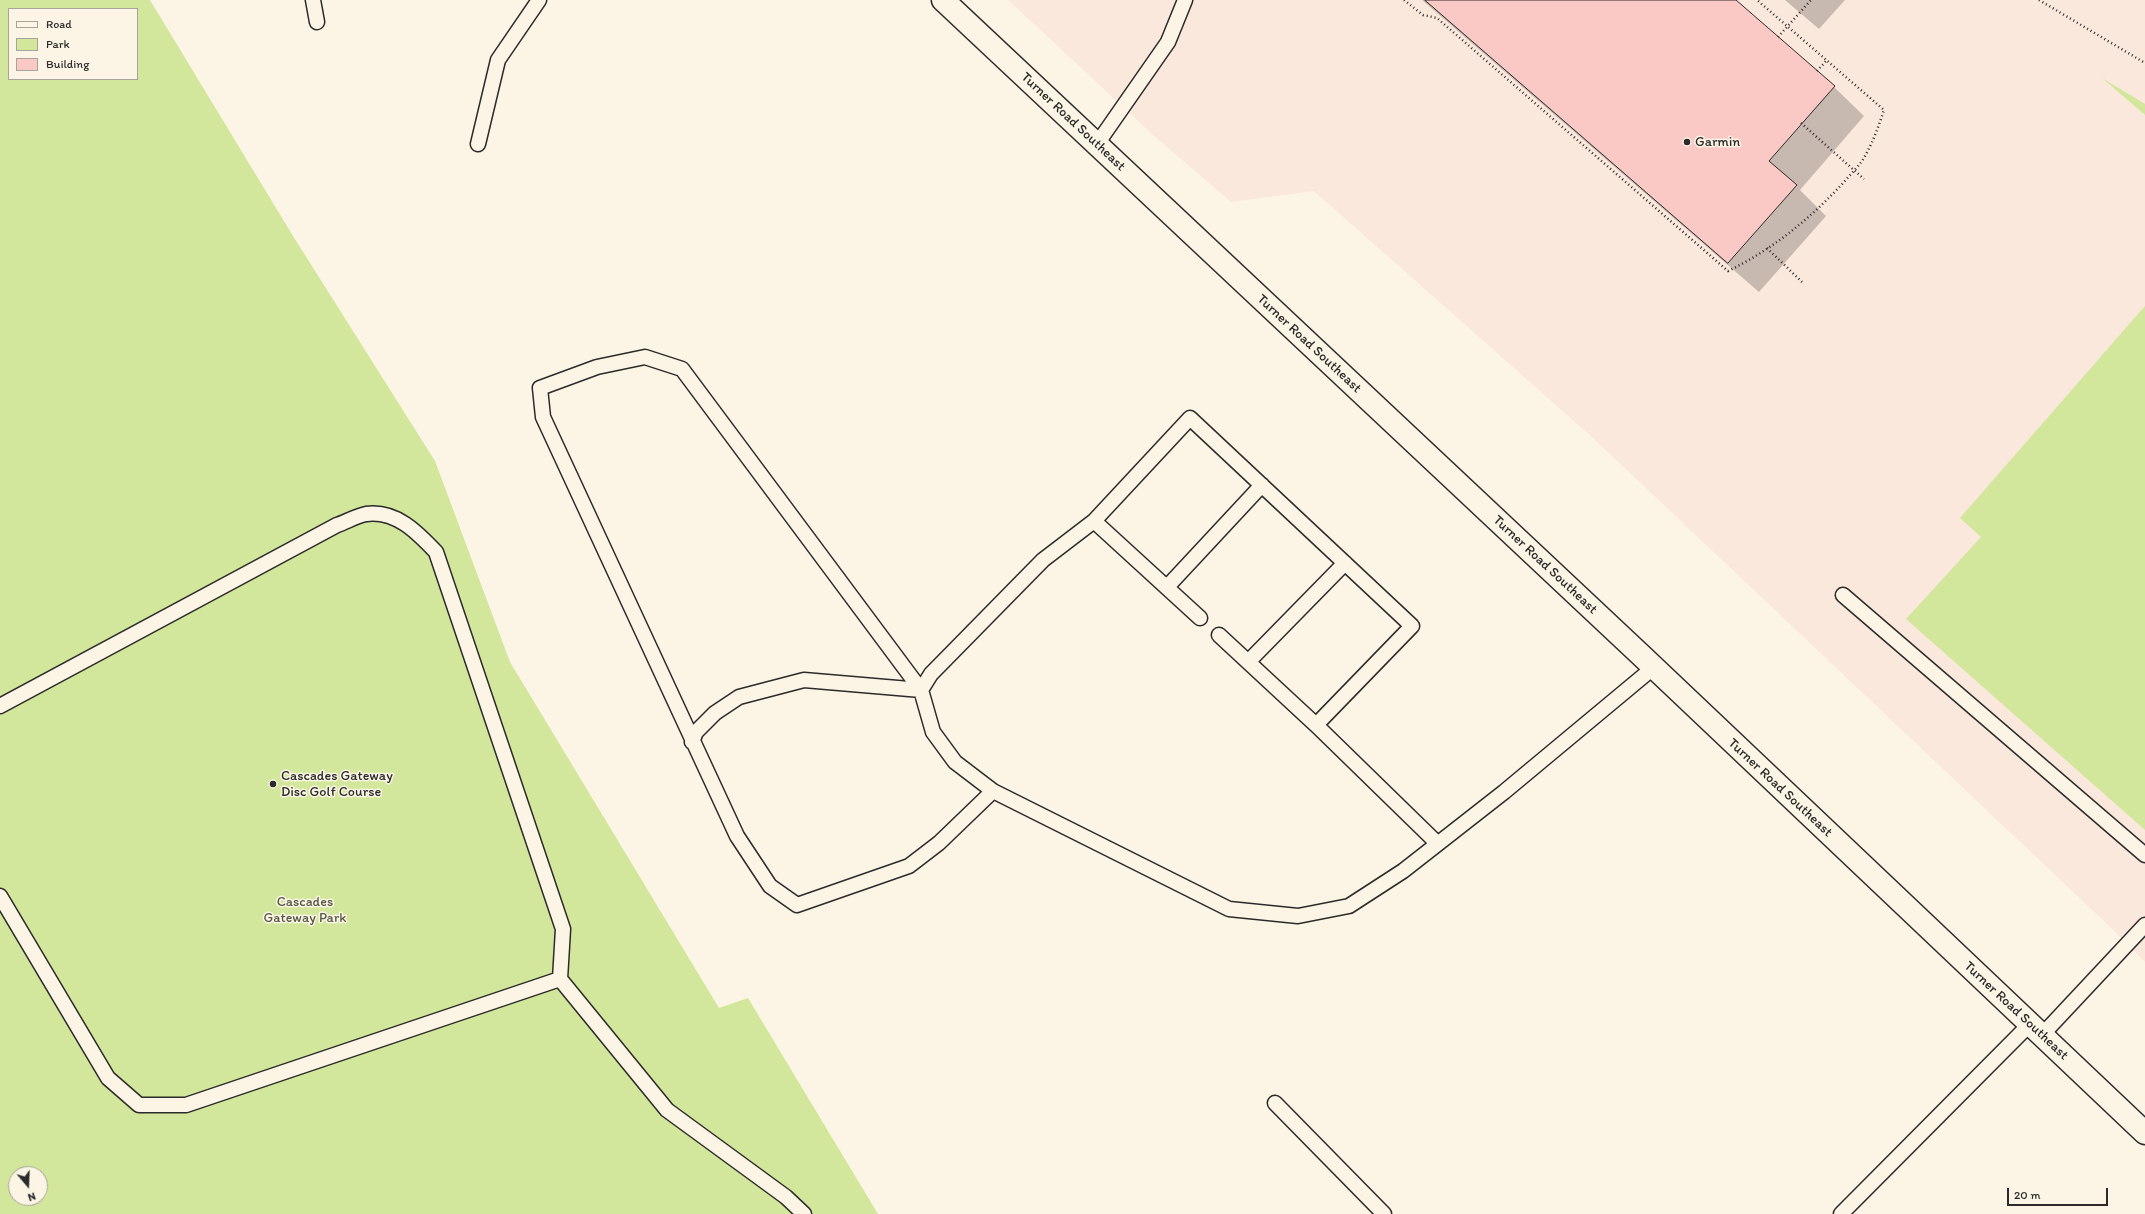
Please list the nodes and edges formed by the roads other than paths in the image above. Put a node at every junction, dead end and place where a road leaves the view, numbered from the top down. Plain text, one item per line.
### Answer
1 (313, 0) edge
2 (540, 0) edge
3 (943, 0) edge
4 (1185, 0) edge
5 (317, 22) dead end
6 (478, 144) dead end
7 (1097, 144) junction
8 (1262, 485) junction
9 (1094, 521) junction
10 (1345, 563) junction
11 (1167, 587) junction
12 (1843, 595) dead end
13 (1200, 618) dead end
14 (1219, 635) dead end
15 (1248, 662) junction
16 (1653, 668) junction
17 (921, 690) junction
18 (0, 706) edge
19 (1316, 725) junction
20 (692, 742) junction
21 (993, 792) junction
22 (1438, 844) junction
23 (2145, 855) edge
24 (0, 896) edge
25 (2145, 926) edge
26 (560, 980) junction
27 (2036, 1030) junction
28 (1276, 1103) dead end
29 (2145, 1133) edge
30 (804, 1214) edge
31 (1384, 1214) edge
32 (1841, 1214) edge

1 - 5 lane
2 - 6 lane
3 - 7 main road, Turner Road Southeast
4 - 7 lane
7 - 16 main road, Turner Road Southeast
8 - 9 lane
8 - 10 lane
8 - 11 lane
9 - 11 lane
9 - 17 lane
10 - 15 lane
10 - 19 lane
11 - 13 lane
12 - 23 lane
14 - 15 lane
15 - 19 lane
16 - 22 lane
16 - 27 main road, Turner Road Southeast
17 - 20 lane
17 - 20 lane
17 - 21 lane
18 - 26 lane
19 - 22 lane
20 - 21 lane
21 - 22 lane
24 - 26 lane
25 - 27 lane
26 - 30 lane
27 - 29 main road, Turner Road Southeast
27 - 32 lane
28 - 31 lane

